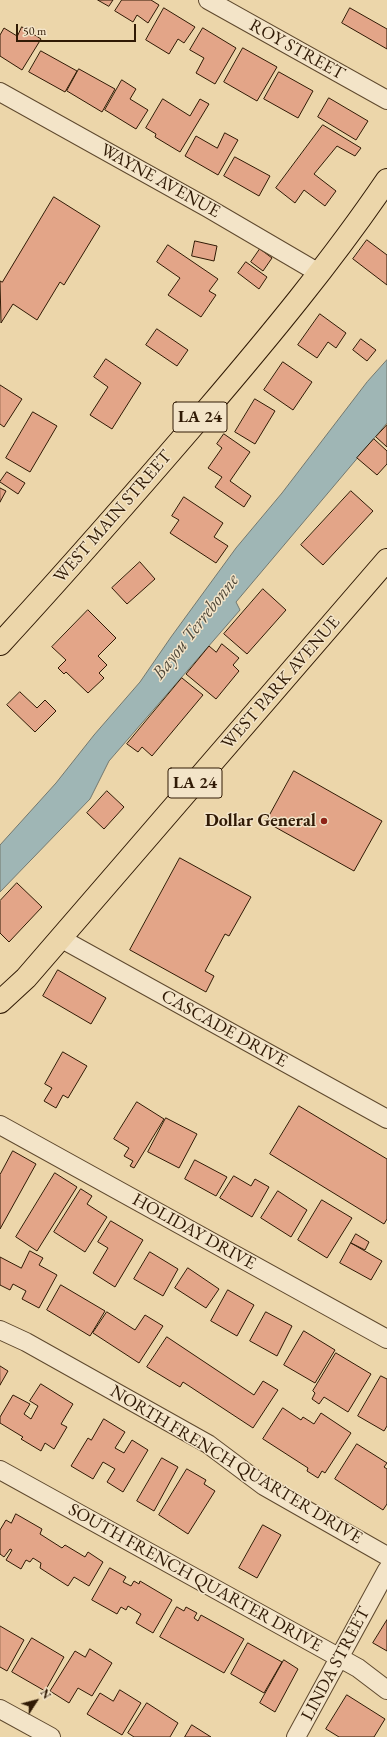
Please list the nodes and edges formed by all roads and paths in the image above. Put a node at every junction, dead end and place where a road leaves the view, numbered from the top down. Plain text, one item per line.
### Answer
1 (208, 0) edge
2 (0, 92) edge
3 (387, 100) edge
4 (387, 180) edge
5 (319, 273) junction
6 (387, 560) edge
7 (0, 644) edge
8 (60, 938) junction
9 (0, 1002) edge
10 (387, 1119) edge
11 (0, 1125) edge
12 (0, 1330) edge
13 (387, 1339) edge
14 (2, 1477) edge
15 (387, 1556) edge
16 (387, 1570) edge
17 (338, 1657) junction
18 (387, 1690) edge
19 (0, 1709) edge
20 (51, 1737) edge
21 (296, 1737) edge

1 - 3 street, ROY STREET
2 - 5 street, WAYNE AVENUE
4 - 5 main road, WEST MAIN STREET / LA 24
5 - 7 main road, WEST MAIN STREET / LA 24
6 - 8 main road, WEST PARK AVENUE / LA 24
8 - 9 main road, WEST PARK AVENUE / LA 24
8 - 10 street, CASCADE DRIVE
11 - 13 street, HOLIDAY DRIVE
12 - 15 street, NORTH FRENCH QUARTER DRIVE
14 - 17 street, SOUTH FRENCH QUARTER DRIVE
16 - 17 street, LINDA STREET
17 - 18 street, SOUTH FRENCH QUARTER DRIVE
17 - 21 street, LINDA STREET
19 - 20 street

